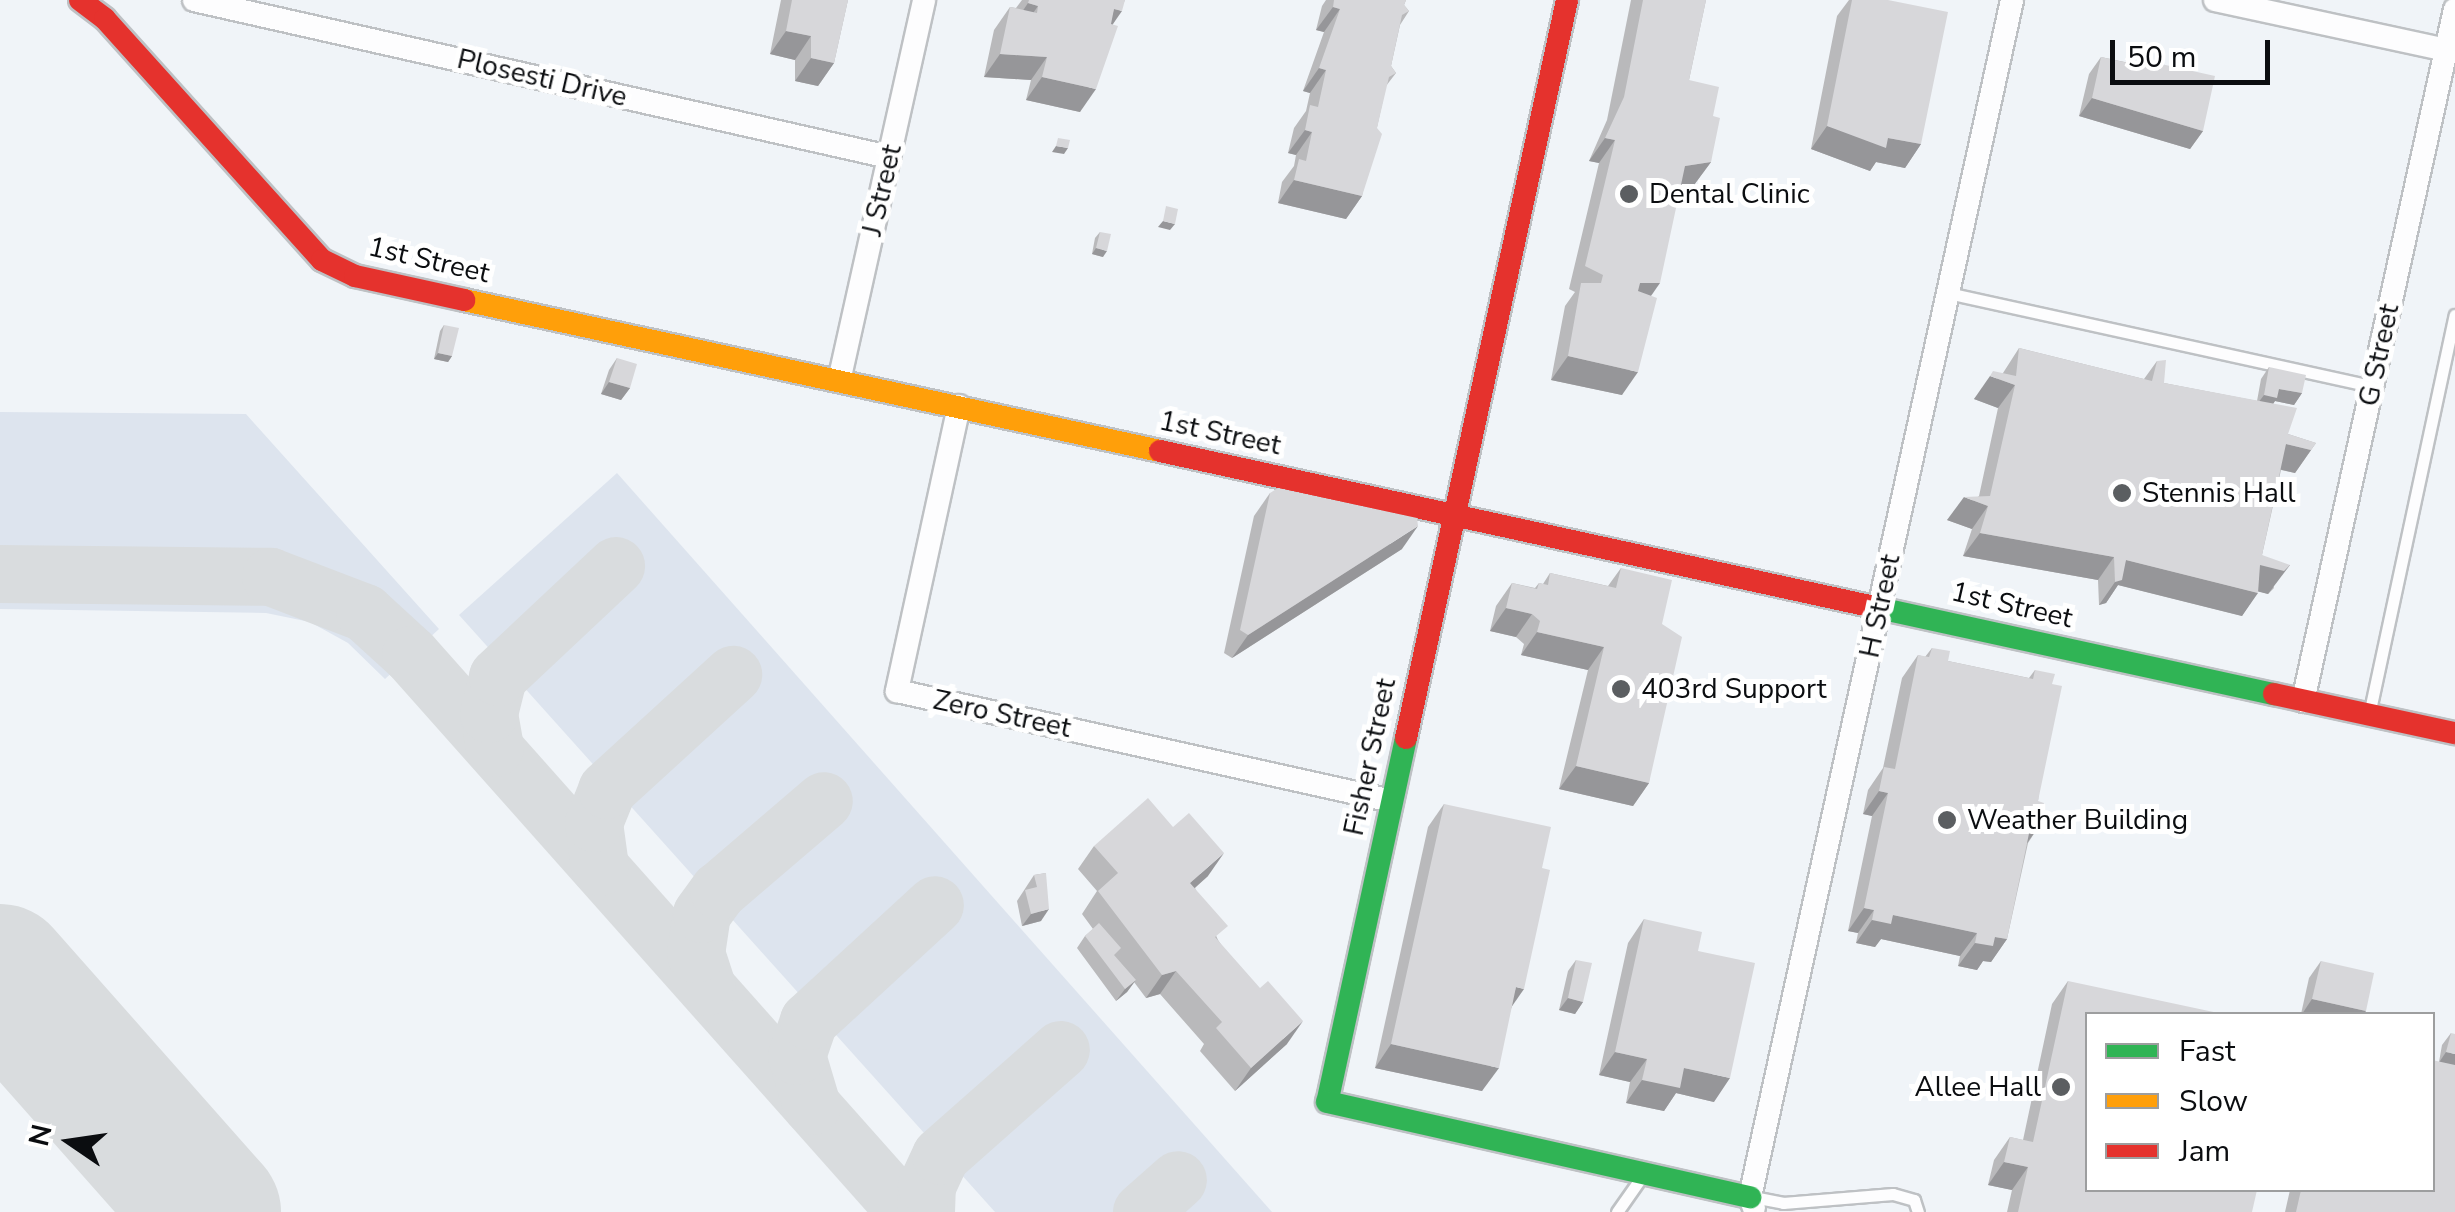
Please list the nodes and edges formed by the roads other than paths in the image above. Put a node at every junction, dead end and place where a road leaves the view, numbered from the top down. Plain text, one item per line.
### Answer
1 (80, 0) edge
2 (194, 0) edge
3 (924, 0) edge
4 (1567, 0) edge
5 (2012, 0) edge
6 (2215, 0) edge
7 (2455, 9) edge
8 (2451, 51) edge
9 (889, 157) junction
10 (1948, 293) junction
11 (2455, 314) edge
12 (839, 381) junction
13 (2372, 386) junction
14 (959, 406) junction
15 (1453, 515) junction
16 (1880, 606) junction
17 (2303, 702) junction
18 (2369, 714) junction
19 (2455, 733) edge
20 (1392, 800) junction
21 (1644, 1173) junction
22 (1753, 1204) edge
23 (1617, 1212) edge
24 (1918, 1212) edge

1 - 12 street, 1st Street
2 - 9 street, Plosesti Drive
3 - 9 street, J Street
4 - 15 street, Fisher Street
5 - 10 street, H Street
6 - 8 street
7 - 8 street, G Street
8 - 13 street, G Street
9 - 12 street, J Street
10 - 13 lane
10 - 16 street, H Street
11 - 18 lane
12 - 14 street, 1st Street
13 - 17 street, G Street
14 - 15 street, 1st Street
14 - 20 street, Zero Street
15 - 16 street, 1st Street
15 - 20 street, Fisher Street
16 - 17 street, 1st Street
16 - 22 street, H Street
17 - 18 street, 1st Street
18 - 19 street, 1st Street
20 - 21 street, Fisher Street
21 - 22 street, Fisher Street
21 - 23 lane
22 - 24 lane

